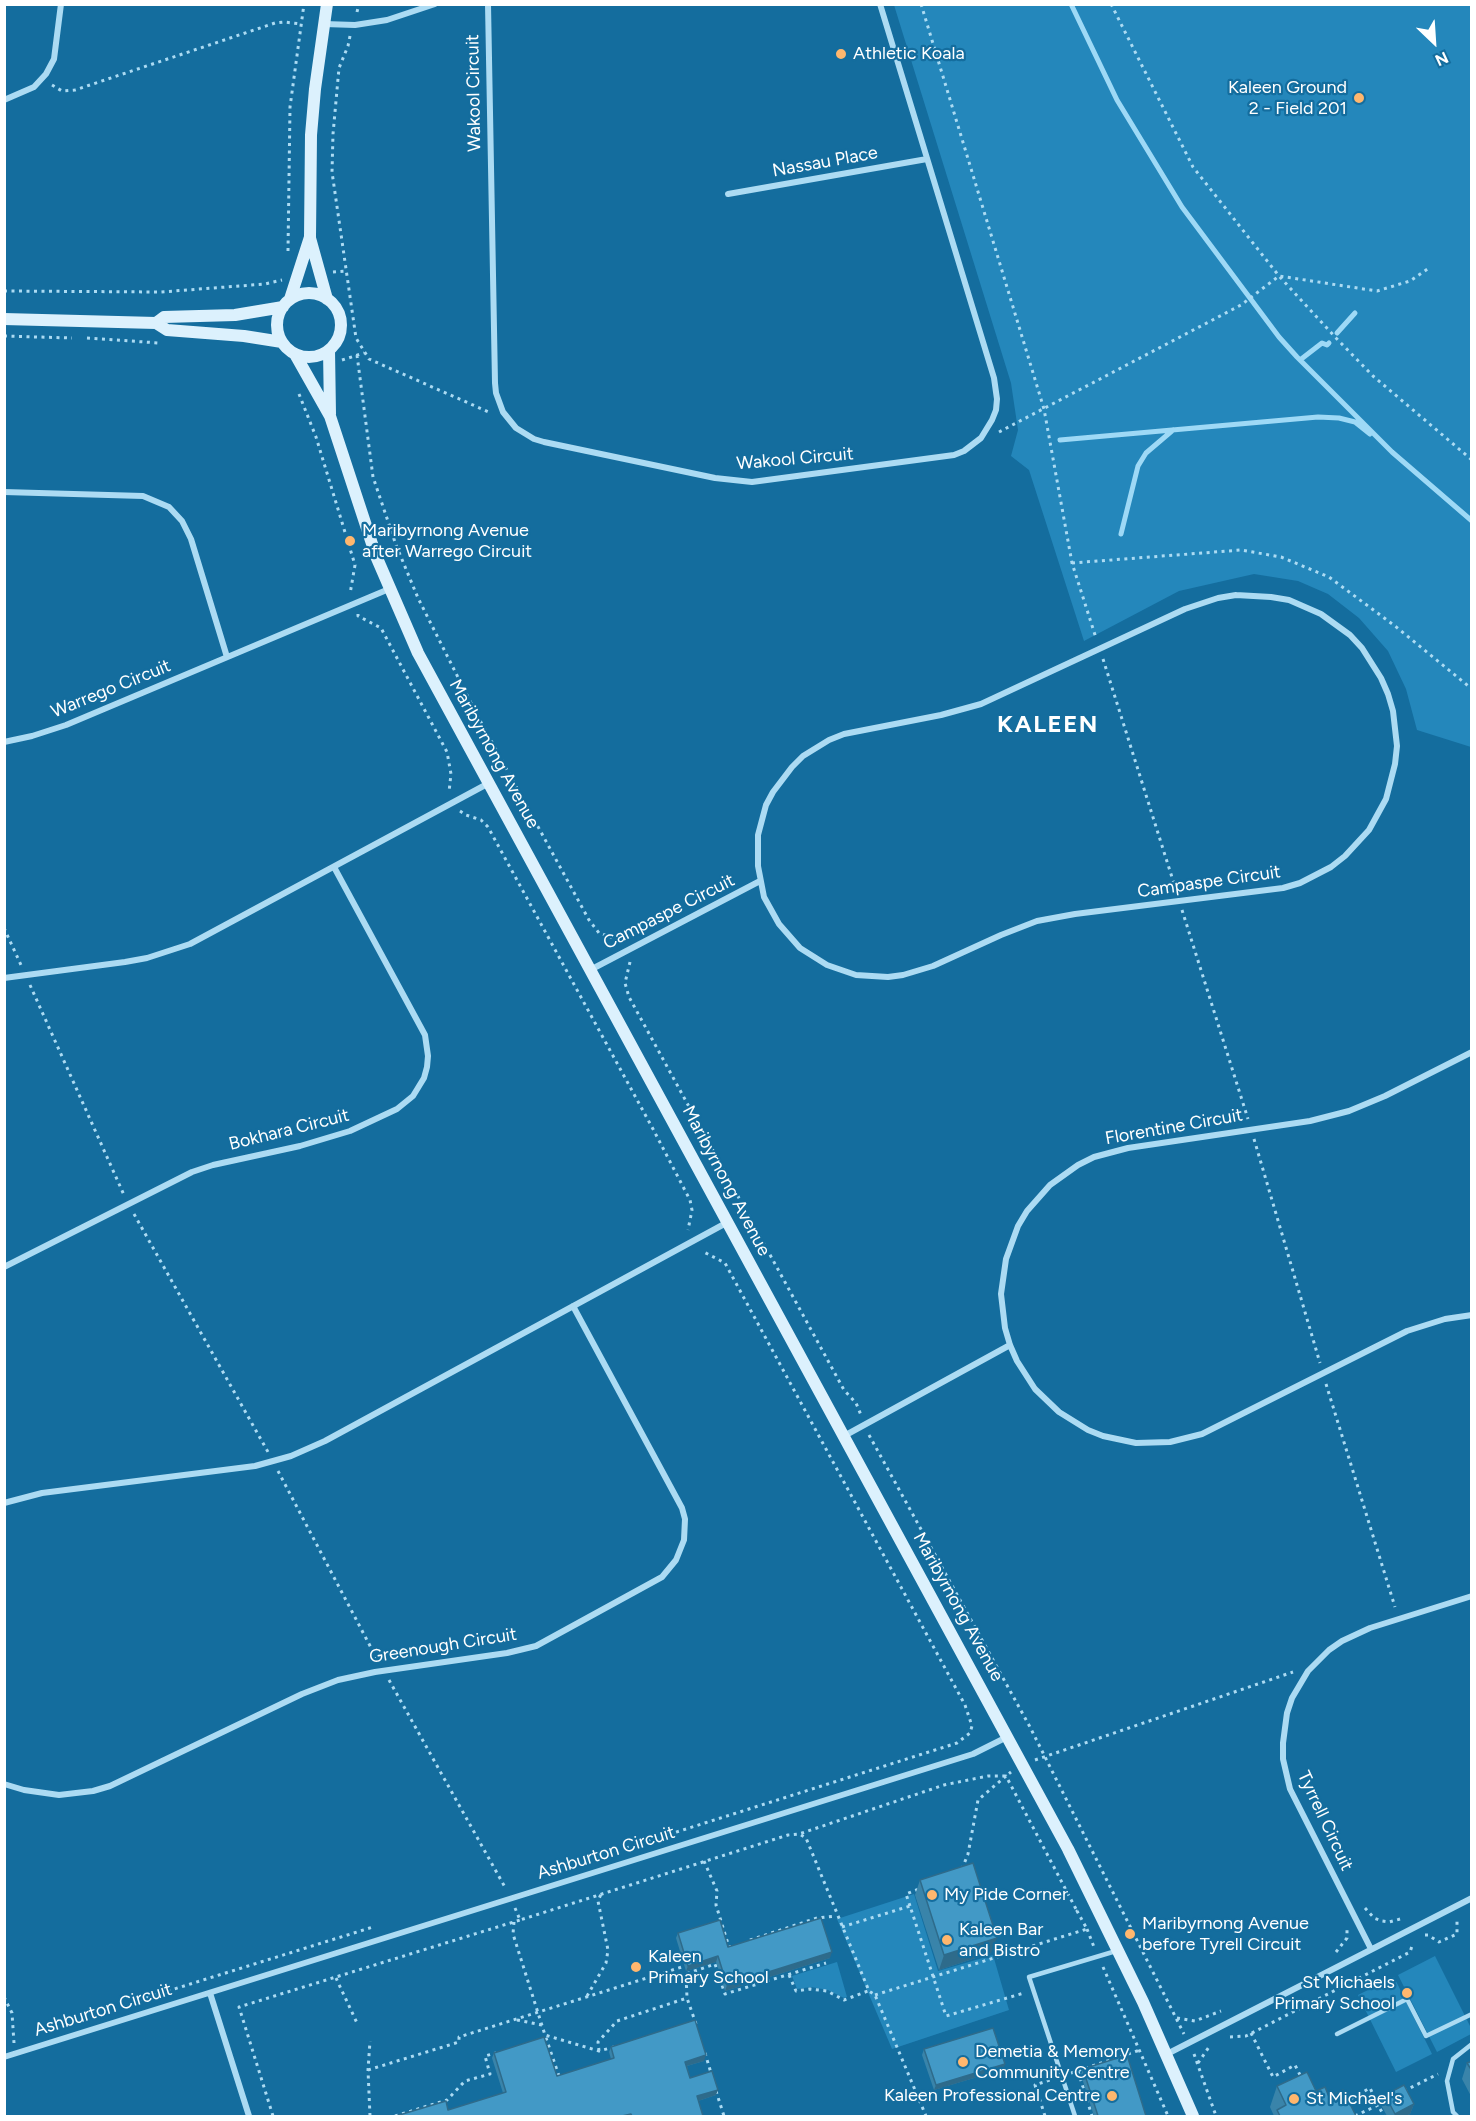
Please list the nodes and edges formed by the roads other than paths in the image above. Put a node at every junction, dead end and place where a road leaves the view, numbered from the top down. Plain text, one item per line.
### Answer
1 (61, 4) edge
2 (327, 4) edge
3 (435, 4) edge
4 (488, 4) edge
5 (880, 4) edge
6 (324, 24) junction
7 (4, 100) edge
8 (927, 159) junction
9 (728, 194) dead end
10 (310, 237) junction
11 (327, 299) junction
12 (286, 303) junction
13 (4, 319) edge
14 (156, 322) junction
15 (282, 342) junction
16 (328, 350) junction
17 (295, 354) junction
18 (330, 416) junction
19 (4, 492) edge
20 (390, 589) junction
21 (227, 657) junction
22 (4, 741) edge
23 (489, 783) junction
24 (334, 867) junction
25 (760, 881) junction
26 (592, 969) junction
27 (4, 978) edge
28 (1472, 1052) edge
29 (728, 1222) junction
30 (4, 1267) edge
31 (573, 1306) junction
32 (1472, 1315) edge
33 (1010, 1345) junction
34 (844, 1436) junction
35 (4, 1503) edge
36 (1472, 1596) edge
37 (1008, 1737) junction
38 (4, 1784) edge
39 (1472, 1898) edge
40 (1371, 1949) junction
41 (1119, 1950) junction
42 (210, 1993) junction
43 (1472, 2014) edge
44 (1337, 2034) dead end
45 (1472, 2044) edge
46 (1167, 2054) junction
47 (4, 2057) edge
48 (249, 2116) edge
49 (1075, 2116) edge
50 (1193, 2116) edge
51 (1457, 2116) edge

1 - 7 street
2 - 6 street
3 - 6 street
4 - 8 street, Wakool Circuit
5 - 8 street, Wakool Circuit
6 - 10 street
8 - 9 street, Nassau Place
10 - 11 street
10 - 12 street
11 - 12 street
11 - 16 street
12 - 14 street
12 - 15 street
13 - 14 street
14 - 15 street
15 - 17 street
16 - 17 street
16 - 18 street, Maribyrnong Avenue
17 - 18 street, Maribyrnong Avenue
18 - 20 street, Maribyrnong Avenue
19 - 21 street
20 - 21 street, Warrego Circuit
20 - 23 street, Maribyrnong Avenue
21 - 22 street, Warrego Circuit
23 - 24 street
23 - 26 street, Maribyrnong Avenue
24 - 27 street
24 - 30 street, Bokhara Circuit
25 - 25 street, Campaspe Circuit
25 - 26 street, Campaspe Circuit
26 - 29 street, Maribyrnong Avenue
28 - 33 street, Florentine Circuit
29 - 31 street
29 - 34 street, Maribyrnong Avenue
31 - 35 street
31 - 38 street, Greenough Circuit
32 - 33 street, Florentine Circuit
33 - 34 street
34 - 37 street, Maribyrnong Avenue
36 - 40 street, Tyrrell Circuit
37 - 41 street, Maribyrnong Avenue
37 - 42 street, Ashburton Circuit
39 - 40 street
40 - 46 street
41 - 46 street, Maribyrnong Avenue
41 - 49 lane
42 - 47 street, Ashburton Circuit
42 - 48 street
43 - 44 lane
45 - 51 lane
46 - 50 street, Maribyrnong Avenue

